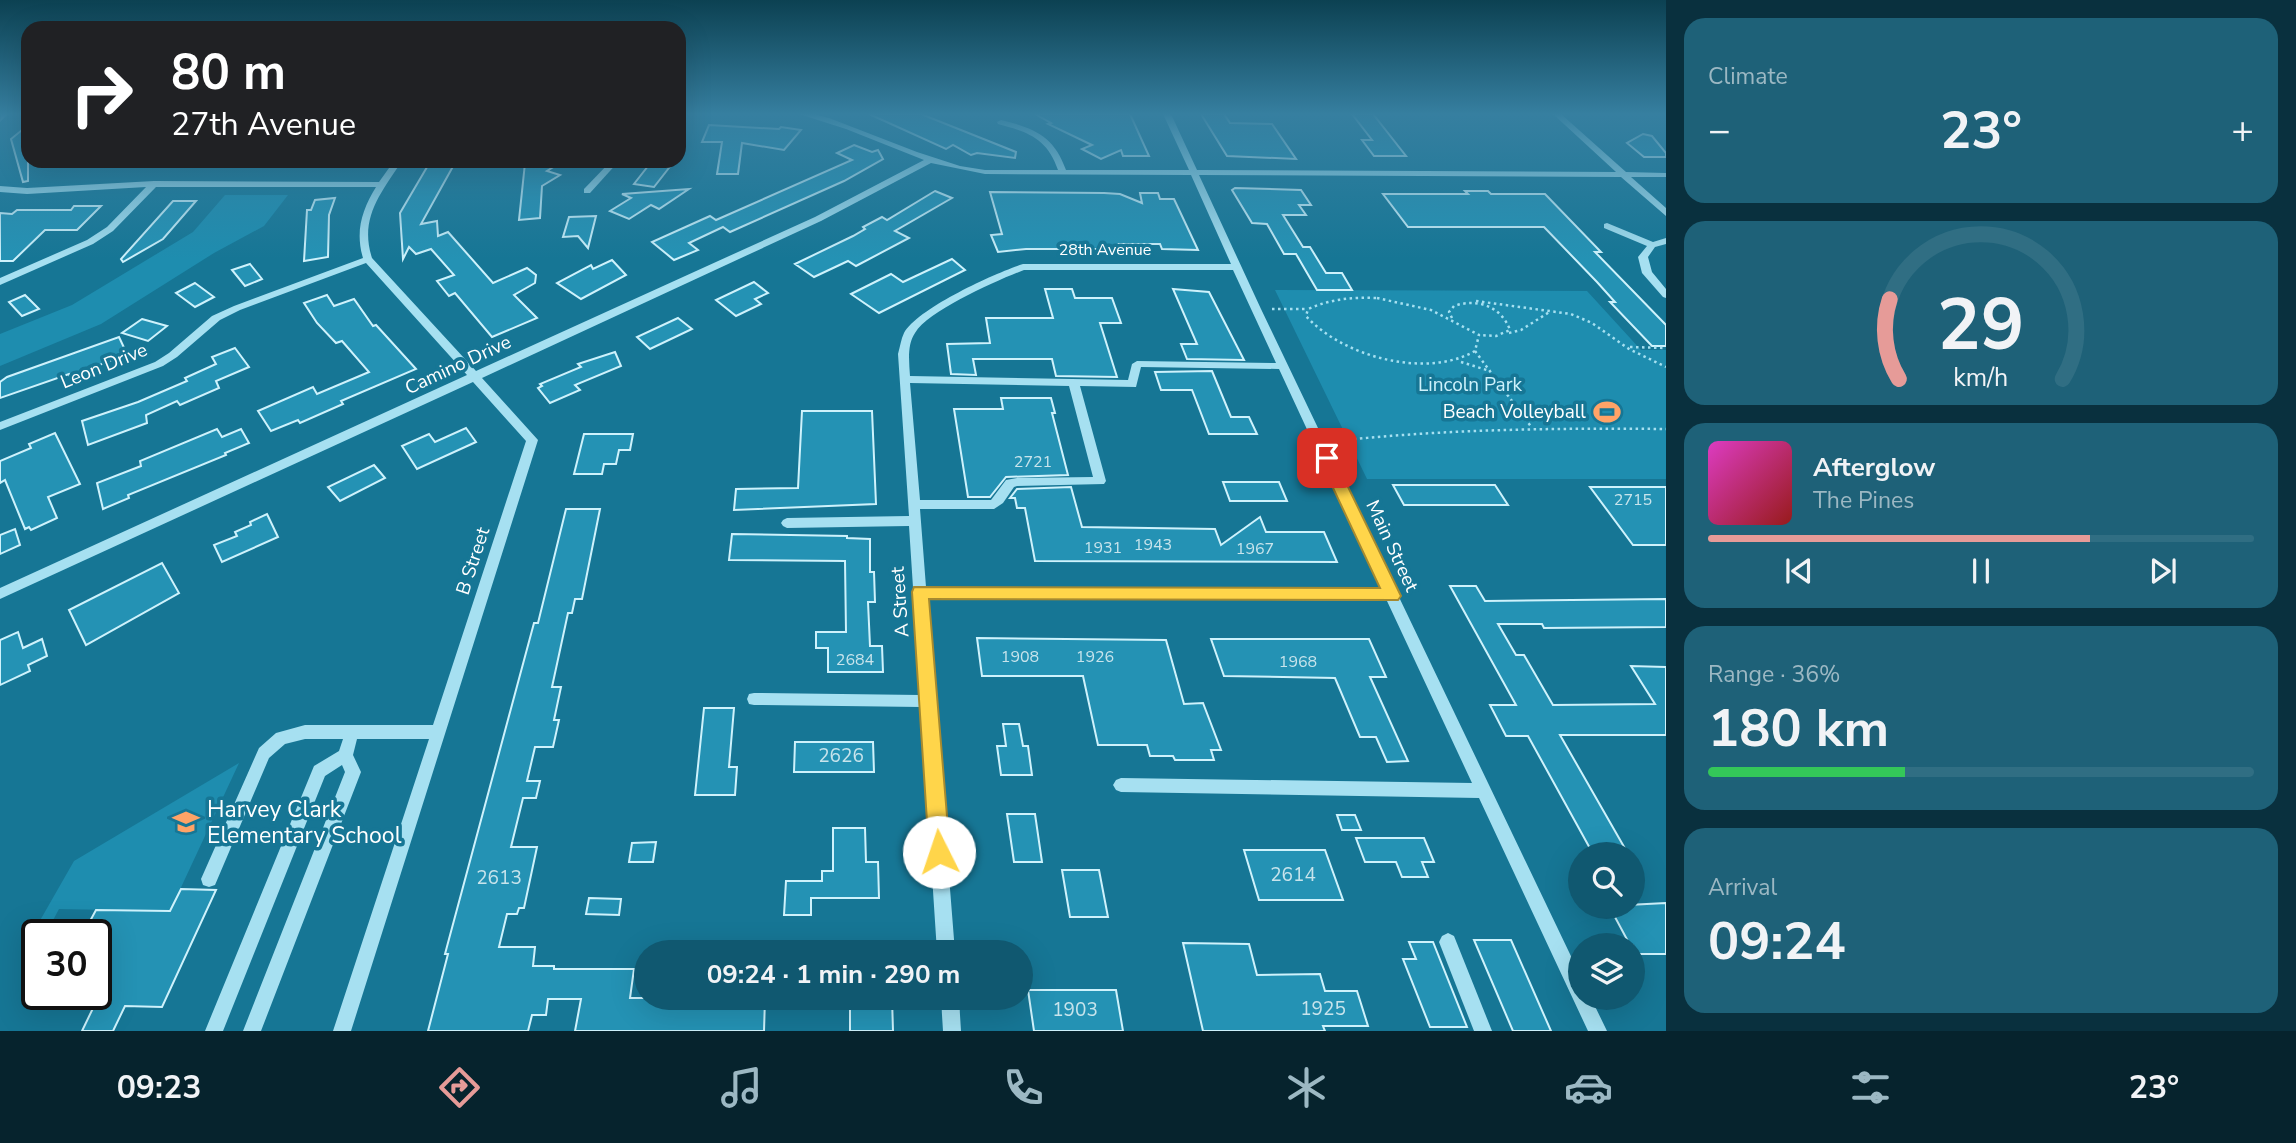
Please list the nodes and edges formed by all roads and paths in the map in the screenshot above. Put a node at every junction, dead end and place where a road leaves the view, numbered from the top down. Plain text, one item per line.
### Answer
1 (926, 162) edge
2 (934, 162) edge
3 (1059, 162) edge
4 (1189, 162) edge
5 (1609, 162) edge
6 (393, 168) edge
7 (608, 168) edge
8 (1063, 173) junction
9 (1194, 174) junction
10 (1624, 176) junction
11 (1666, 176) edge
12 (154, 184) junction
13 (382, 185) junction
14 (0, 189) edge
15 (587, 191) dead end
16 (1666, 213) edge
17 (1607, 226) dead end
18 (1666, 240) edge
19 (1652, 245) junction
20 (368, 259) junction
21 (1237, 267) junction
22 (0, 282) edge
23 (977, 288) joint
24 (1666, 295) edge
25 (1467, 302) junction
26 (1256, 309) junction
27 (1293, 309) junction
28 (1308, 309) junction
29 (1554, 310) junction
30 (1306, 316) junction
31 (1452, 318) junction
32 (1507, 334) junction
33 (1479, 335) junction
34 (1626, 347) junction
35 (1666, 348) edge
36 (1475, 351) junction
37 (1455, 362) junction
38 (1283, 366) junction
39 (1666, 367) edge
40 (1490, 371) junction
41 (475, 376) junction
42 (905, 379) junction
43 (1074, 383) junction
44 (0, 426) edge
45 (1532, 428) junction
46 (1666, 429) edge
47 (1320, 443) junction
48 (914, 505) junction
49 (915, 521) junction
50 (787, 523) dead end
51 (920, 592) junction
52 (0, 594) edge
53 (1392, 596) junction
54 (754, 699) dead end
55 (928, 701) junction
56 (352, 732) junction
57 (438, 732) junction
58 (345, 755) junction
59 (1121, 785) dead end
60 (1484, 791) junction
61 (209, 879) dead end
62 (945, 940) edge
63 (1448, 942) dead end
64 (1568, 969) edge
65 (951, 1010) edge
66 (1588, 1010) edge
67 (214, 1031) edge
68 (253, 1031) edge
69 (342, 1031) edge
70 (952, 1031) edge
71 (1483, 1031) edge
72 (1598, 1031) edge

1 - 41 street, Camino Drive
2 - 8 street
3 - 8 street
4 - 9 street, Main Street
5 - 10 street
6 - 13 street
7 - 15 street
8 - 9 street
9 - 10 street
9 - 21 street, Main Street
10 - 11 street
10 - 16 street
12 - 13 street
12 - 14 street
12 - 22 street
13 - 20 street
17 - 19 street
18 - 19 street
19 - 24 street
20 - 41 street, B Street
20 - 44 street, Leon Drive
21 - 23 street, 28th Avenue
21 - 26 street, Main Street
23 - 42 street, A Street
25 - 29 path
25 - 31 path
25 - 32 path
26 - 27 path
26 - 38 street, Main Street
27 - 28 path
27 - 30 path
28 - 30 path
28 - 31 path
29 - 32 path
29 - 34 path
30 - 37 path
31 - 33 path
32 - 33 path
33 - 36 path
34 - 35 path
34 - 39 path
36 - 37 path
36 - 40 path
37 - 40 path
38 - 43 street
38 - 47 street, Main Street
40 - 45 path
41 - 52 street, Camino Drive
41 - 57 street, B Street
42 - 43 street
42 - 48 street, A Street
43 - 48 street
45 - 46 path
45 - 47 path
47 - 53 street, Main Street
48 - 49 street, A Street
49 - 50 street
49 - 51 street, A Street
51 - 53 street
51 - 55 street, A Street
53 - 60 street, Main Street
54 - 55 street
55 - 62 street, A Street
56 - 57 street
56 - 58 street
56 - 61 street
57 - 69 street, B Street
58 - 67 street
58 - 68 street
59 - 60 street
60 - 64 street, Main Street
63 - 71 street
65 - 70 street
66 - 72 street, Main Street

